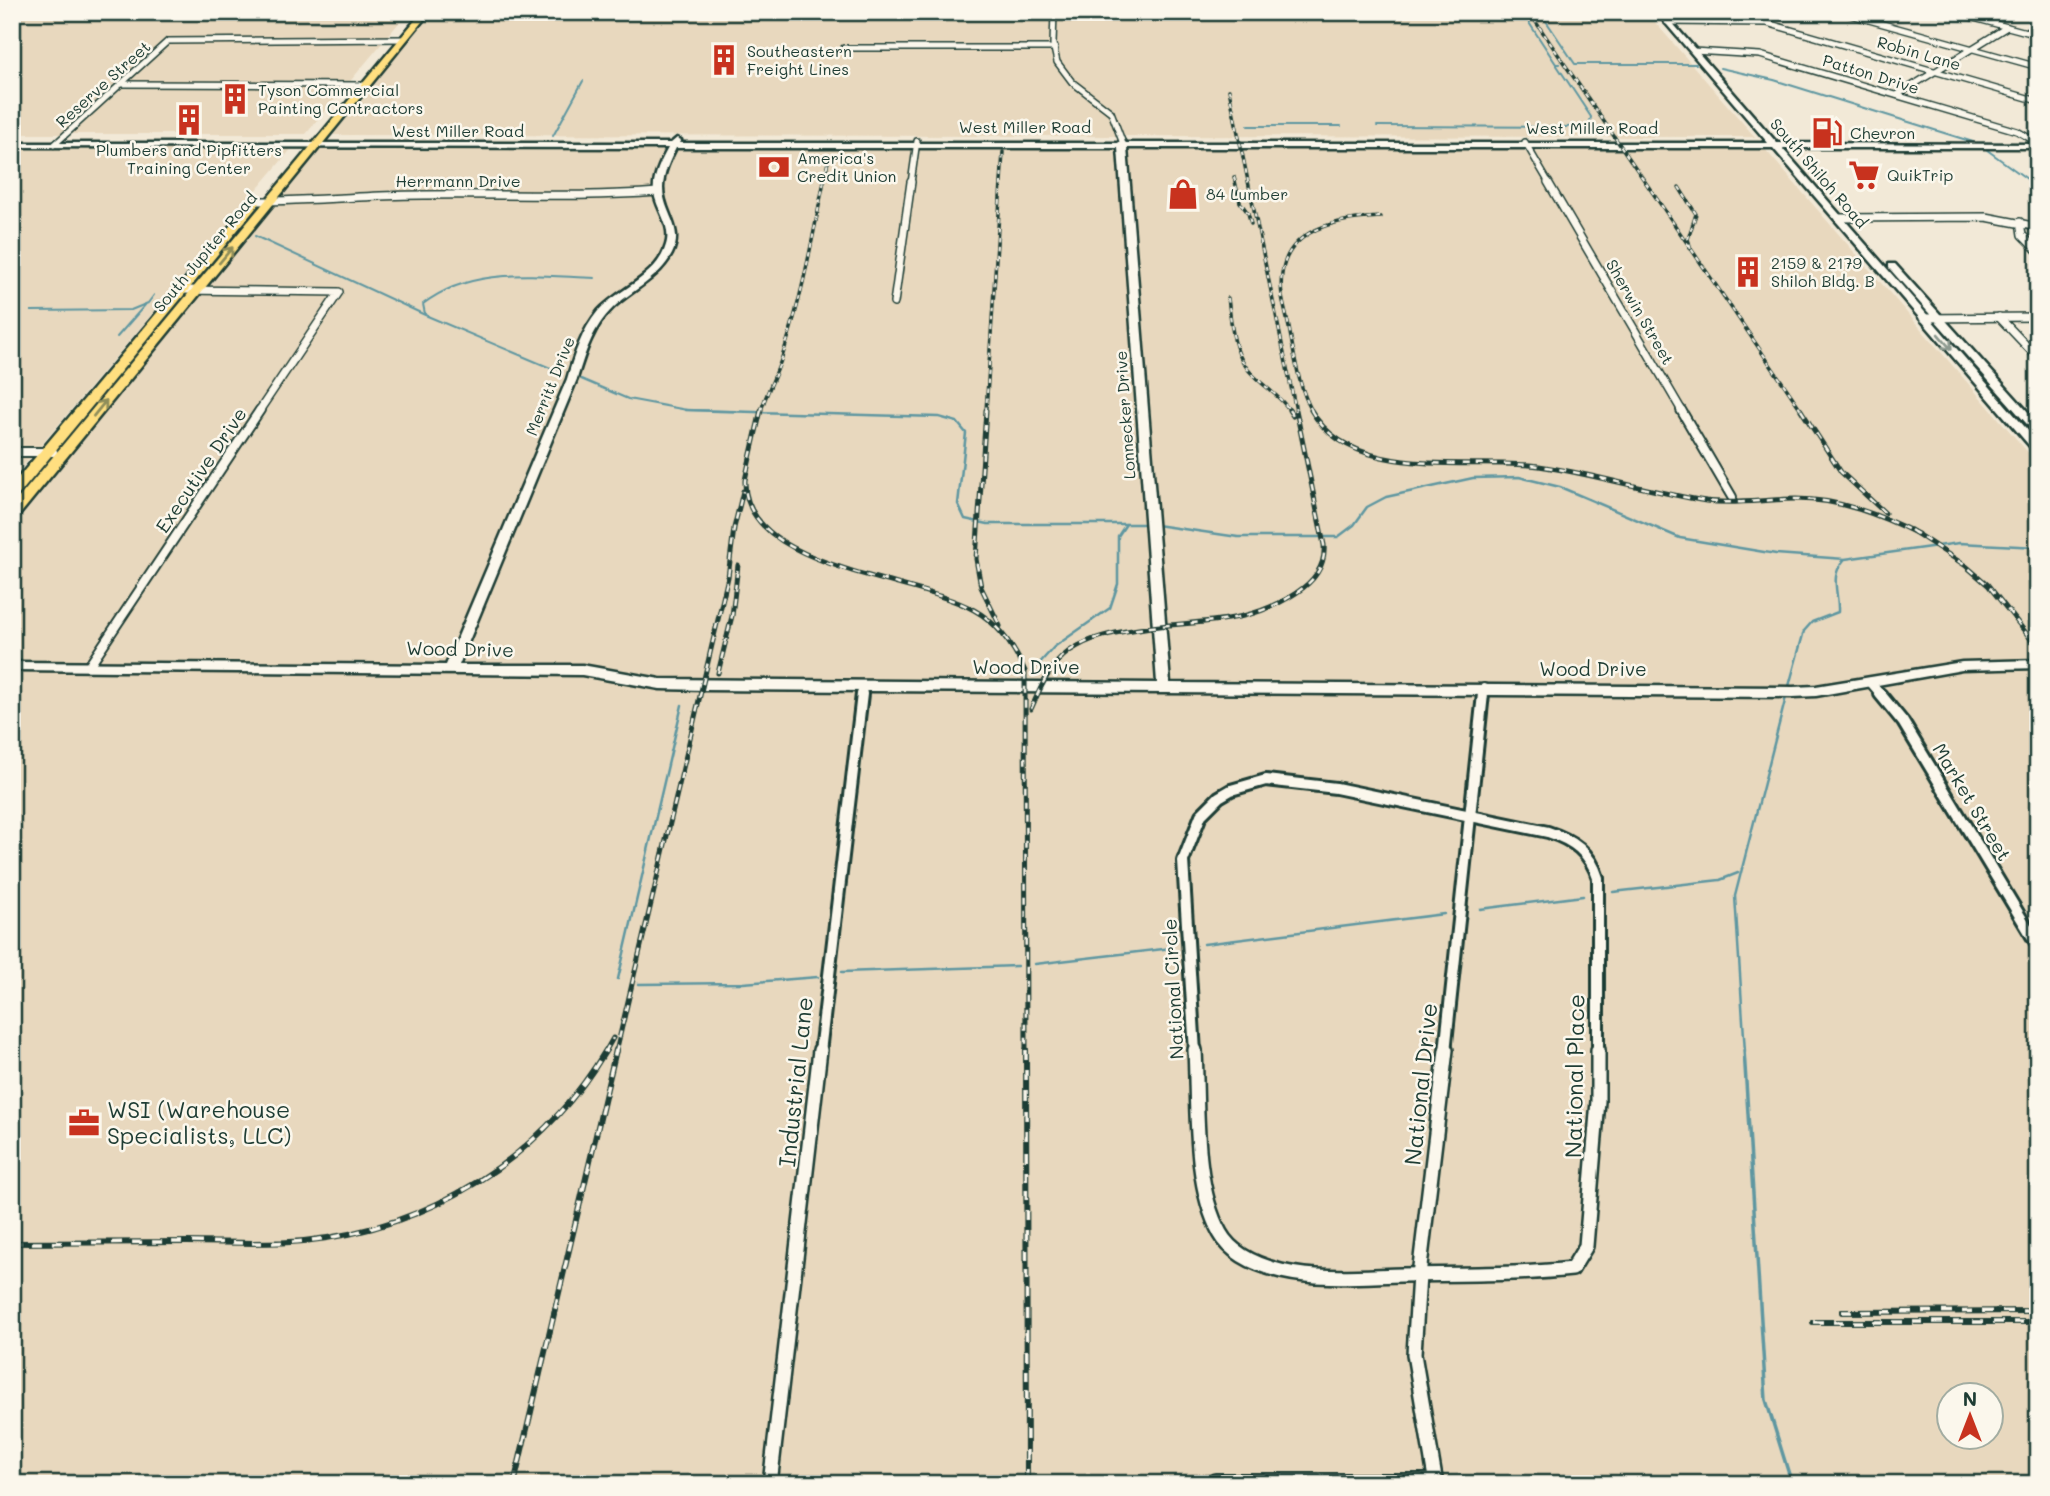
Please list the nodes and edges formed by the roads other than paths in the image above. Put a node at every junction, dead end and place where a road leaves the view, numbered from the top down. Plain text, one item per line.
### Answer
1 (1054, 12) edge
2 (1660, 12) edge
3 (1840, 12) edge
4 (1951, 12) edge
5 (413, 13) edge
6 (425, 13) edge
7 (1671, 19) edge
8 (2007, 27) junction
9 (2038, 35) edge
10 (391, 39) junction
11 (404, 39) junction
12 (844, 48) dead end
13 (1055, 48) junction
14 (1972, 49) junction
15 (1698, 51) junction
16 (2038, 66) edge
17 (1936, 71) junction
18 (120, 84) junction
19 (354, 85) junction
20 (366, 85) junction
21 (1897, 95) junction
22 (2038, 101) edge
23 (12, 139) edge
24 (57, 142) junction
25 (313, 142) junction
26 (675, 142) junction
27 (917, 143) junction
28 (1122, 144) junction
29 (1526, 144) junction
30 (1779, 144) junction
31 (2038, 144) edge
32 (12, 145) edge
33 (658, 192) junction
34 (257, 201) junction
35 (271, 201) junction
36 (1844, 218) junction
37 (2020, 222) junction
38 (2038, 227) edge
39 (2038, 251) edge
40 (180, 290) junction
41 (197, 290) junction
42 (894, 303) dead end
43 (1999, 317) junction
44 (2038, 317) edge
45 (1923, 318) junction
46 (1938, 318) junction
47 (134, 347) junction
48 (150, 347) junction
49 (2038, 358) edge
50 (2038, 430) edge
51 (2038, 449) edge
52 (12, 452) edge
53 (47, 452) junction
54 (64, 452) junction
55 (12, 494) edge
56 (1732, 497) dead end
57 (12, 515) edge
58 (2038, 664) edge
59 (12, 666) edge
60 (89, 666) junction
61 (451, 668) junction
62 (1870, 682) junction
63 (863, 685) junction
64 (1164, 687) junction
65 (1484, 688) junction
66 (1471, 816) junction
67 (2038, 946) edge
68 (1419, 1275) junction
69 (1215, 1481) dead end
70 (1436, 1483) edge
71 (770, 1484) edge

1 - 13 street
2 - 7 main road, South Shiloh Road
3 - 14 street
4 - 8 street
5 - 6 main road
5 - 10 main road, South Jupiter Road
6 - 11 main road, South Jupiter Road
7 - 15 main road, South Shiloh Road
7 - 17 street, Robin Lane
8 - 9 street
8 - 14 street
10 - 11 street
10 - 18 street, Reserve Street
10 - 19 main road, South Jupiter Road
11 - 20 main road, South Jupiter Road
12 - 13 street
13 - 28 street
14 - 16 street
14 - 17 street
15 - 21 street, Patton Drive
15 - 30 main road, South Shiloh Road
17 - 21 street
17 - 22 street, Robin Lane
18 - 19 street
18 - 24 street, Reserve Street
19 - 20 street
19 - 25 main road, South Jupiter Road
20 - 25 main road, South Jupiter Road
21 - 31 street, Patton Drive
23 - 24 main road, West Miller Road
24 - 25 main road, West Miller Road
24 - 32 main road, West Miller Road
25 - 26 main road, West Miller Road
25 - 34 main road, South Jupiter Road
25 - 35 main road, South Jupiter Road
26 - 27 main road, West Miller Road
26 - 33 main road
27 - 28 main road, West Miller Road
27 - 42 street
28 - 29 main road, West Miller Road
28 - 64 main road, Lonnecker Drive
29 - 30 main road, West Miller Road
29 - 30 main road, West Miller Road
29 - 56 street, Sherwin Street
30 - 31 main road, West Miller Road
30 - 36 main road, South Shiloh Road
33 - 35 street, Herrmann Drive
33 - 61 main road, Merritt Drive
34 - 35 street, Herrmann Drive
34 - 40 main road, South Jupiter Road
41 -> 35 main road, South Jupiter Road
36 - 37 street
36 - 45 main road, South Shiloh Road
36 - 46 main road, South Shiloh Road
37 - 38 street
37 - 39 street
40 - 41 street
40 - 47 main road, South Jupiter Road
41 - 48 main road, South Jupiter Road
41 - 60 street, Executive Drive
43 - 44 street
43 - 46 street
43 - 49 street
45 - 46 street
45 -> 51 main road, South Shiloh Road
46 - 50 main road, South Shiloh Road
47 - 48 main road
47 - 53 main road, South Jupiter Road
54 -> 48 main road, South Jupiter Road
52 - 53 street
53 - 54 street
53 - 55 main road, South Jupiter Road
54 - 57 main road, South Jupiter Road
58 - 62 main road, Wood Drive
59 - 60 main road, Wood Drive
60 - 61 main road, Wood Drive
61 - 63 main road, Wood Drive
62 - 65 main road, Wood Drive
62 - 67 street, Market Street
63 - 64 main road, Wood Drive
63 - 71 street, Industrial Lane
64 - 65 main road, Wood Drive
65 - 66 street, National Drive
66 - 68 street, National Drive
66 - 68 street, National Place
66 - 68 street, National Circle
68 - 70 street, National Drive
69 - 70 street

